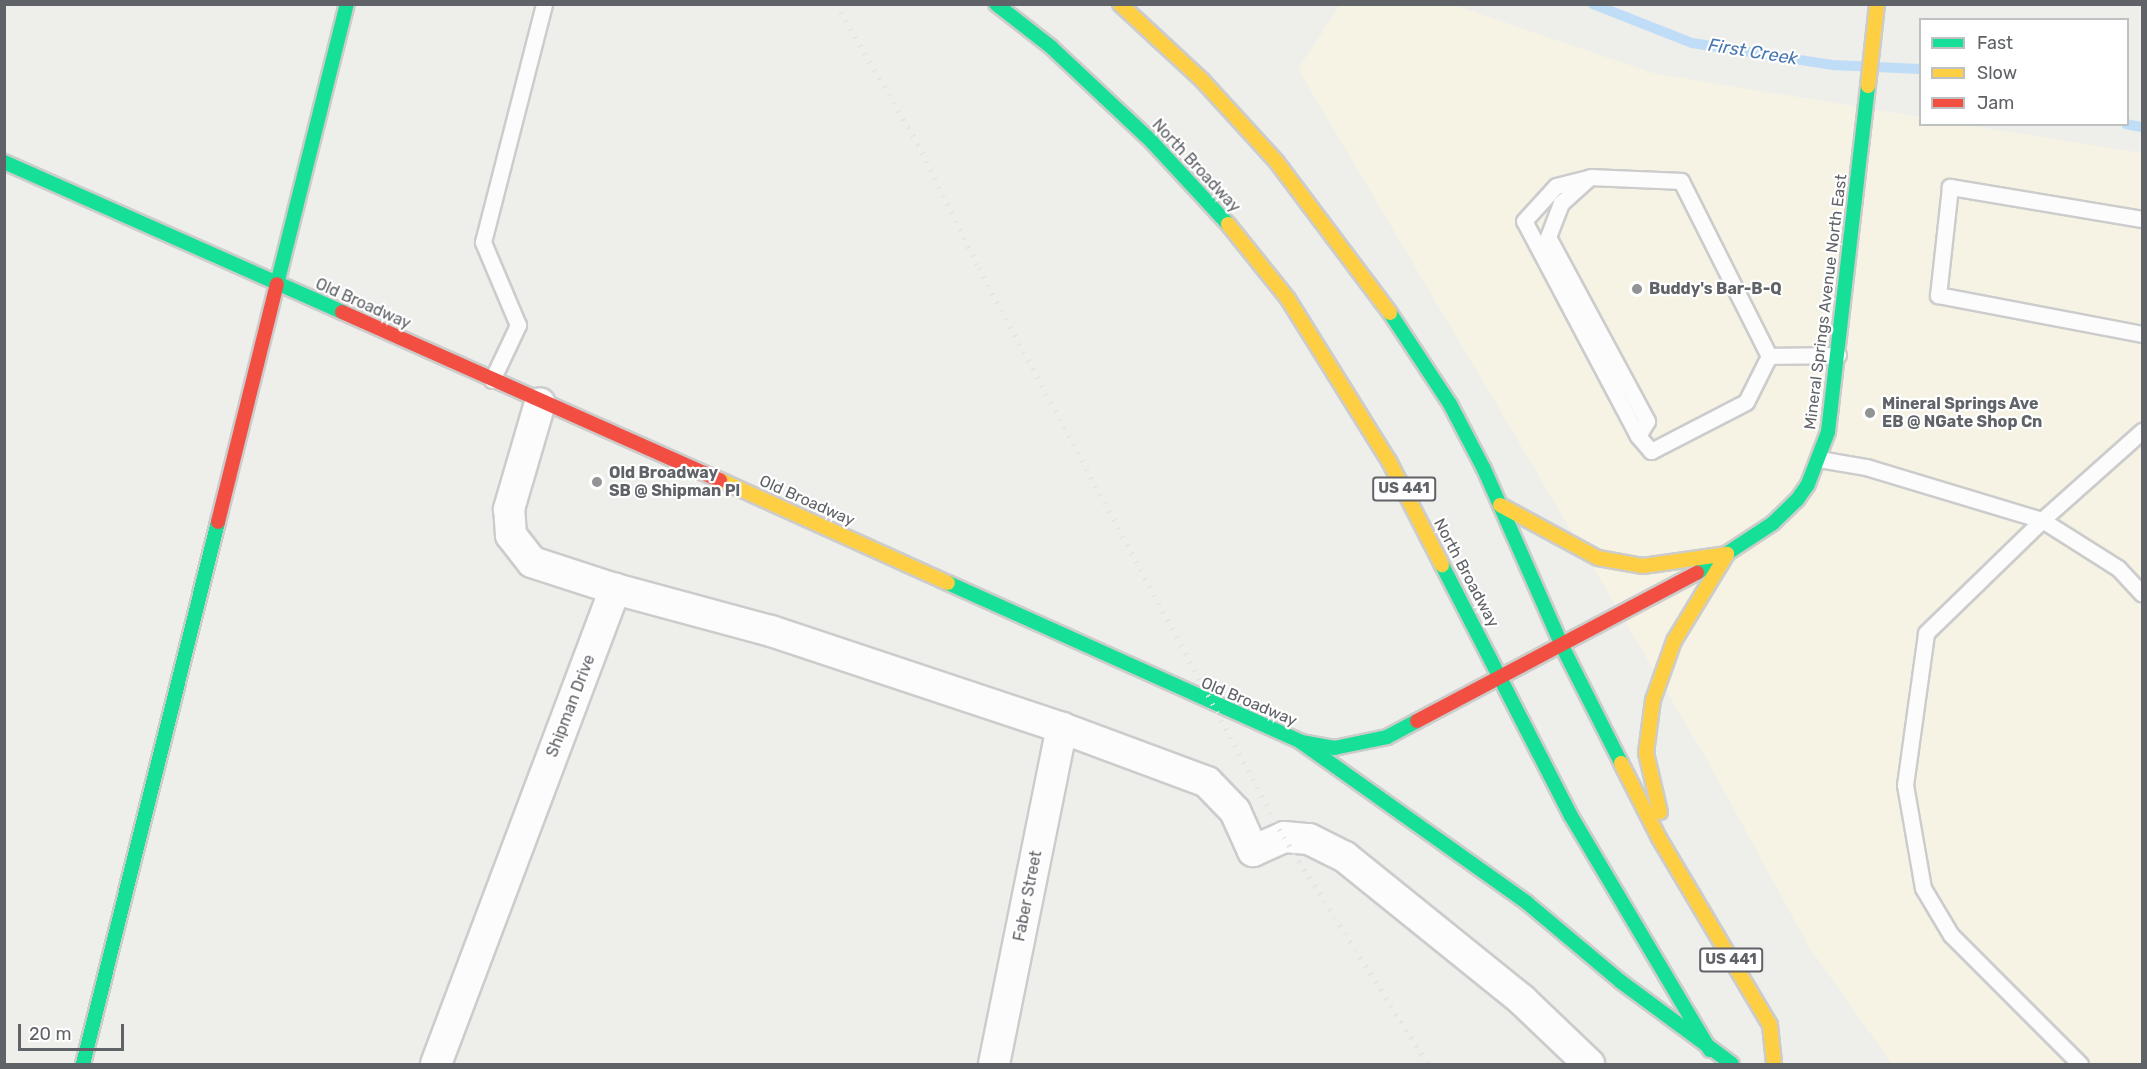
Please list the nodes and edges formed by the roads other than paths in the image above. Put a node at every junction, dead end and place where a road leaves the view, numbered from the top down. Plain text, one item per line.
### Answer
1 (346, 4) edge
2 (544, 4) edge
3 (996, 4) edge
4 (1120, 4) edge
5 (1877, 4) edge
6 (4, 162) edge
7 (1591, 177) junction
8 (2142, 219) edge
9 (277, 284) junction
10 (2142, 334) edge
11 (1839, 355) junction
12 (1769, 356) junction
13 (492, 380) junction
14 (540, 403) junction
15 (2142, 431) edge
16 (1638, 436) junction
17 (1819, 459) junction
18 (1500, 505) junction
19 (2042, 520) junction
20 (1727, 554) junction
21 (615, 589) junction
22 (2142, 594) edge
23 (1562, 646) junction
24 (1502, 676) junction
25 (1062, 728) junction
26 (1301, 742) junction
27 (1672, 860) junction
28 (1710, 1050) junction
29 (83, 1065) edge
30 (436, 1065) edge
31 (994, 1065) edge
32 (1589, 1065) edge
33 (1732, 1065) edge
34 (1774, 1065) edge
35 (2080, 1065) edge

1 - 9 main road
2 - 13 lane
3 - 24 main road, North Broadway / US 441
4 - 18 main road, US 441
5 - 11 main road, Mineral Springs Avenue North East
6 - 9 main road, Old Broadway
7 - 12 lane
7 - 16 lane
7 - 16 lane
8 - 10 lane
9 - 13 main road, Old Broadway
9 - 29 main road
11 - 12 lane
11 - 17 main road, Mineral Springs Avenue North East
12 - 16 lane
13 - 14 main road, Old Broadway
14 - 21 street
14 - 26 main road, Old Broadway
15 - 19 lane
17 - 19 lane
17 - 20 main road, Mineral Springs Avenue North East
18 - 20 main road
18 - 23 main road, US 441
19 - 22 lane
19 - 35 lane
20 - 23 main road, Mineral Springs Avenue North East
20 - 27 main road
21 - 25 street
21 - 30 street, Shipman Drive
23 - 24 main road, Old Broadway
23 - 27 main road, US 441
24 - 26 main road, Old Broadway
24 - 28 main road, North Broadway / US 441
25 - 31 street, Faber Street
25 - 32 street
26 - 28 main road
27 - 34 main road, US 441
28 - 33 main road, North Broadway / US 441

